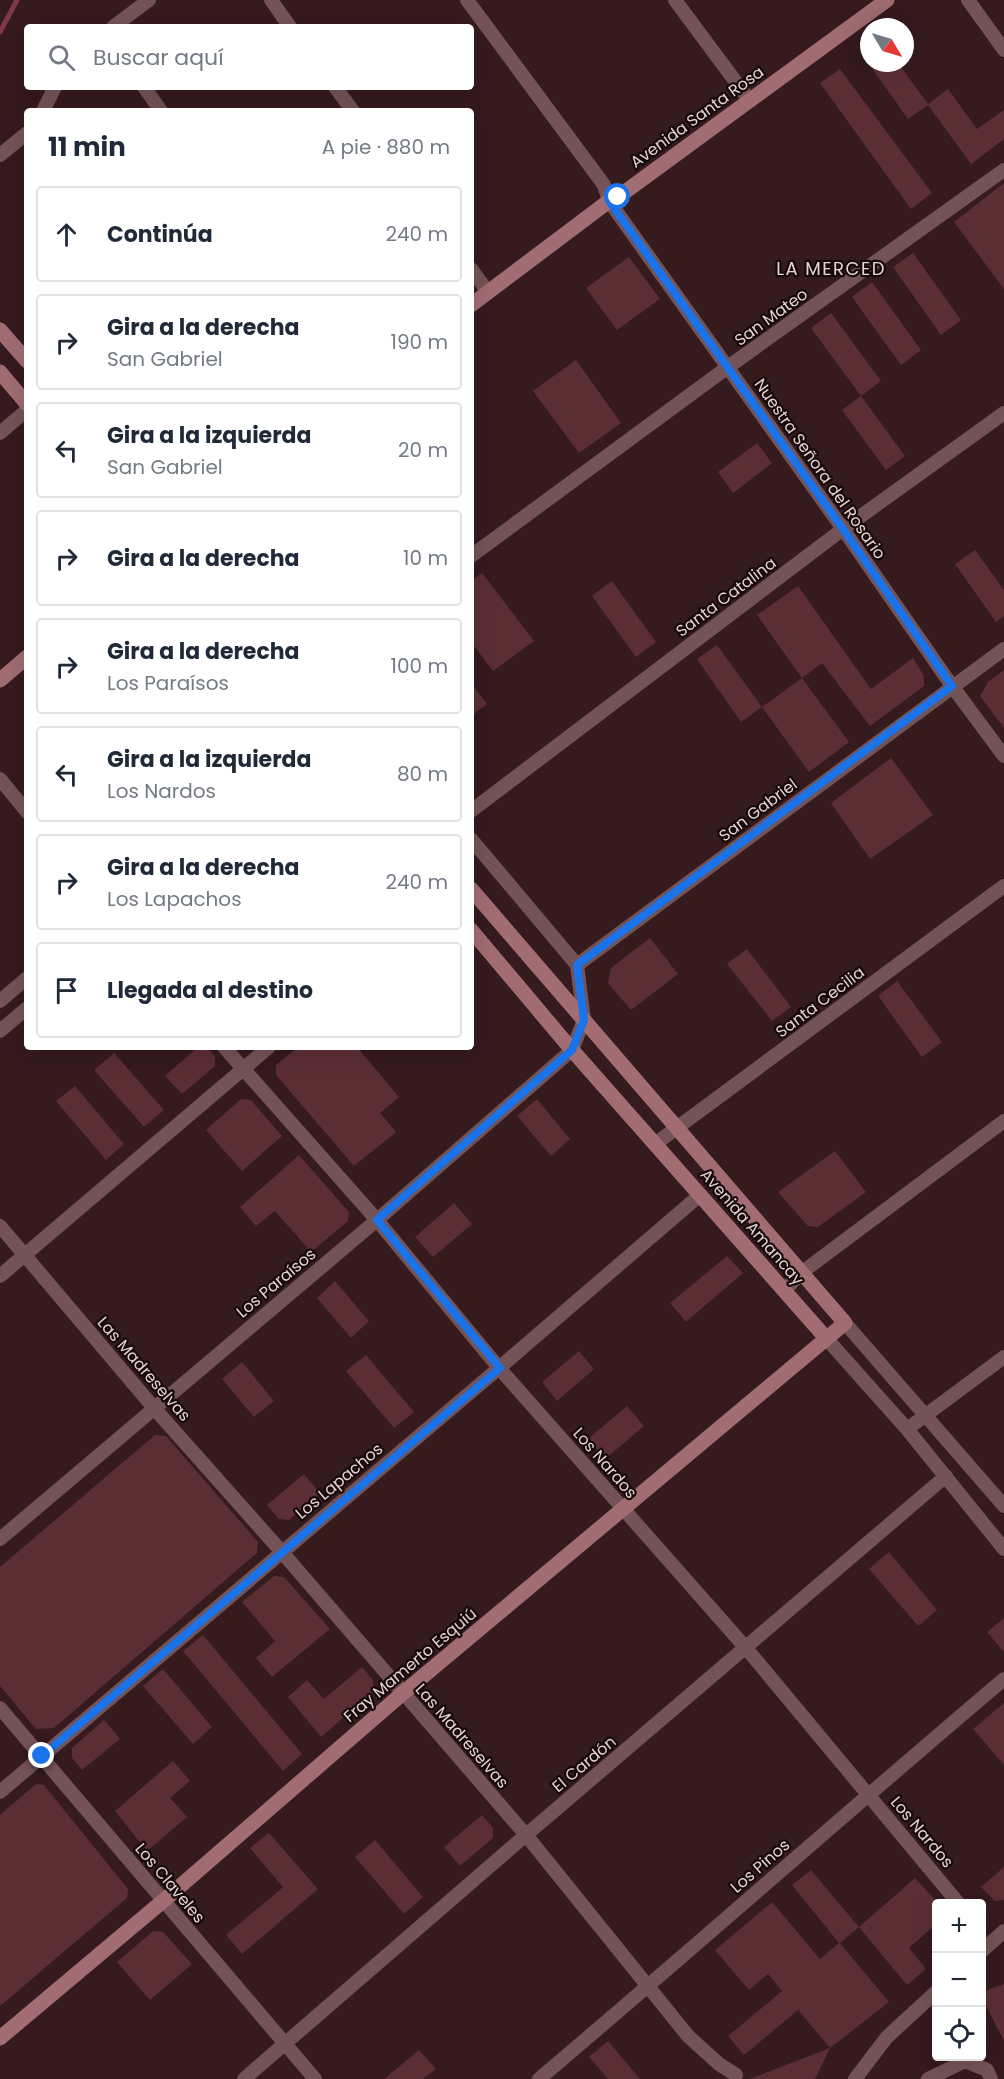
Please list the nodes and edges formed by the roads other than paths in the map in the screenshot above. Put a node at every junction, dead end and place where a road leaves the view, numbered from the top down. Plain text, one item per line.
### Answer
1 (149, 0) edge
2 (271, 0) edge
3 (467, 0) edge
4 (675, 0) edge
5 (887, 0) edge
6 (969, 0) edge
7 (117, 24) edge
8 (288, 24) edge
9 (1004, 50) edge
10 (54, 90) edge
11 (146, 90) edge
12 (337, 90) edge
13 (750, 101) junction
14 (45, 108) edge
15 (159, 108) edge
16 (351, 108) edge
17 (24, 136) edge
18 (0, 155) edge
19 (1004, 170) edge
20 (609, 201) junction
21 (474, 273) edge
22 (488, 292) junction
23 (474, 303) edge
24 (0, 330) edge
25 (24, 358) edge
26 (728, 367) junction
27 (0, 372) edge
28 (24, 400) edge
29 (24, 413) edge
30 (1004, 413) edge
31 (0, 433) edge
32 (843, 529) junction
33 (474, 554) edge
34 (1004, 649) edge
35 (24, 660) edge
36 (0, 681) edge
37 (952, 686) junction
38 (1004, 756) edge
39 (0, 779) edge
40 (24, 808) edge
41 (474, 809) edge
42 (474, 843) edge
43 (1004, 886) edge
44 (474, 892) edge
45 (474, 934) edge
46 (577, 965) junction
47 (24, 981) edge
48 (0, 1001) edge
49 (24, 1011) edge
50 (584, 1020) junction
51 (0, 1031) edge
52 (227, 1050) edge
53 (265, 1050) edge
54 (572, 1050) junction
55 (243, 1069) junction
56 (1004, 1120) edge
57 (678, 1127) junction
58 (655, 1144) junction
59 (700, 1195) junction
60 (377, 1220) junction
61 (0, 1226) edge
62 (24, 1255) junction
63 (801, 1273) junction
64 (0, 1276) edge
65 (784, 1291) junction
66 (845, 1323) junction
67 (826, 1338) junction
68 (1004, 1357) edge
69 (500, 1368) junction
70 (154, 1408) junction
71 (925, 1415) junction
72 (908, 1429) junction
73 (946, 1476) junction
74 (1004, 1506) edge
75 (623, 1508) junction
76 (0, 1539) edge
77 (1004, 1549) edge
78 (281, 1551) junction
79 (746, 1648) junction
80 (1004, 1679) edge
81 (403, 1693) junction
82 (0, 1708) edge
83 (42, 1756) junction
84 (0, 1792) edge
85 (868, 1793) junction
86 (526, 1835) junction
87 (955, 1899) edge
88 (163, 1901) junction
89 (1004, 1931) edge
90 (986, 1946) edge
91 (648, 1986) junction
92 (932, 1996) edge
93 (0, 2038) edge
94 (284, 2044) junction
95 (736, 2074) dead end
96 (244, 2079) edge
97 (315, 2079) edge
98 (539, 2079) edge
99 (855, 2079) edge
100 (928, 2079) edge
101 (992, 2079) edge

1 - 7 street
2 - 8 street
3 - 20 street, Nuestra Señora del Rosario
4 - 13 street
5 - 13 street, Avenida Santa Rosa
6 - 9 street
10 - 14 street
11 - 15 street
12 - 16 street
13 - 20 street, Avenida Santa Rosa
17 - 18 street
19 - 26 street, San Mateo
20 - 22 street, Avenida Santa Rosa
20 - 26 street, Nuestra Señora del Rosario
21 - 22 street
22 - 23 street, Avenida Santa Rosa
24 - 25 street
26 - 32 street, Nuestra Señora del Rosario
26 - 33 street, San Mateo
27 - 28 street
29 - 31 street
30 - 32 street, Santa Catalina
32 - 37 street, Nuestra Señora del Rosario
32 - 41 street, Santa Catalina
34 - 37 street, San Gabriel
35 - 36 street
37 - 38 street, Nuestra Señora del Rosario
37 - 46 street, San Gabriel
39 - 40 street
42 - 46 street
43 - 57 street, Santa Cecilia
44 - 50 street, Avenida Amancay
45 - 54 street, Avenida Amancay
46 - 50 street
47 - 48 street
49 - 51 street
50 - 54 street
50 - 57 street, Avenida Amancay
52 - 55 street, Los Nardos
53 - 55 street
54 - 58 street, Avenida Amancay
54 - 60 street, Los Paraísos
55 - 60 street, Los Nardos
55 - 62 street
56 - 63 street
57 - 58 street, Santa Cecilia
57 - 63 street, Avenida Amancay
58 - 59 street, Avenida Amancay
59 - 65 street, Avenida Amancay
59 - 69 street, Los Lapachos
60 - 69 street, Los Nardos
60 - 70 street, Los Paraísos
61 - 62 street, Las Madreselvas
62 - 64 street
62 - 70 street, Las Madreselvas
63 - 65 street
63 - 66 street, Avenida Amancay
65 - 67 street, Avenida Amancay
66 - 67 street, Fray Mamerto Esquiú
66 - 71 street, Avenida Amancay
67 - 72 street, Avenida Amancay
67 - 75 street, Fray Mamerto Esquiú
68 - 71 street
69 - 75 street, Los Nardos
69 - 78 street, Los Lapachos
70 - 76 street, Los Paraísos
70 - 78 street, Las Madreselvas
71 - 72 street
71 - 74 street, Avenida Amancay
72 - 73 street, Avenida Amancay
73 - 77 street, Avenida Amancay
73 - 79 street, El Cardón
75 - 79 street, Los Nardos
75 - 81 street, Fray Mamerto Esquiú
78 - 81 street, Las Madreselvas
78 - 83 street, Los Lapachos
79 - 85 street, Los Nardos
79 - 86 street, El Cardón
80 - 85 street, Los Pinos
81 - 86 street, Las Madreselvas
81 - 88 street, Fray Mamerto Esquiú
82 - 83 street, Los Claveles
83 - 84 street, Los Lapachos
83 - 88 street, Los Claveles
85 - 87 street, Los Nardos
85 - 91 street, Los Pinos
86 - 91 street, Las Madreselvas
86 - 94 street, El Cardón
88 - 93 street, Fray Mamerto Esquiú
88 - 94 street, Los Claveles
89 - 90 street
91 - 95 street, Las Madreselvas
91 - 98 street, Los Pinos
92 - 99 street
94 - 96 street, El Cardón
94 - 97 street, Los Claveles
100 - 101 street

